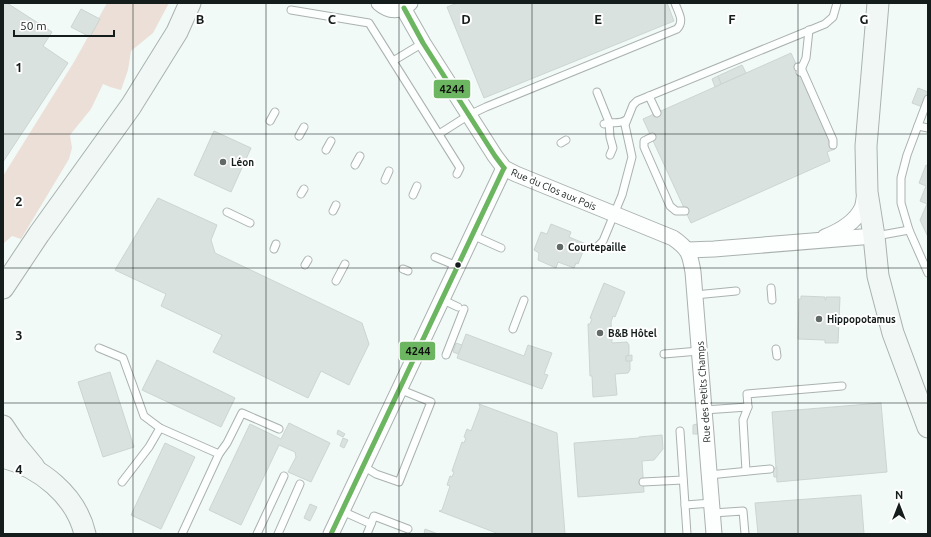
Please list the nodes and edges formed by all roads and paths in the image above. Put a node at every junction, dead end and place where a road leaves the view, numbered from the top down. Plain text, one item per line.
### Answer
1 (190, 3) edge
2 (379, 3) edge
3 (675, 3) edge
4 (837, 3) edge
5 (878, 3) edge
6 (407, 5) edge
7 (290, 10) dead end
8 (809, 30) junction
9 (423, 43) junction
10 (393, 61) junction
11 (597, 92) dead end
12 (649, 96) junction
13 (928, 99) edge
14 (275, 112) dead end
15 (657, 113) dead end
16 (469, 114) junction
17 (626, 120) junction
18 (270, 121) dead end
19 (606, 123) junction
20 (918, 126) junction
21 (304, 127) dead end
22 (928, 128) edge
23 (299, 136) dead end
24 (440, 138) junction
25 (652, 138) dead end
26 (331, 141) dead end
27 (833, 145) dead end
28 (326, 150) dead end
29 (610, 155) dead end
30 (360, 156) dead end
31 (355, 165) dead end
32 (504, 168) junction
33 (389, 171) dead end
34 (457, 174) dead end
35 (384, 180) dead end
36 (867, 181) junction
37 (417, 186) dead end
38 (413, 195) dead end
39 (685, 211) dead end
40 (227, 212) dead end
41 (614, 214) junction
42 (250, 223) dead end
43 (909, 230) junction
44 (472, 235) junction
45 (874, 236) junction
46 (813, 241) junction
47 (599, 245) dead end
48 (501, 248) dead end
49 (688, 250) junction
50 (435, 257) dead end
51 (345, 264) dead end
52 (457, 266) junction
53 (928, 273) edge
54 (336, 281) dead end
55 (771, 288) dead end
56 (3, 289) edge
57 (736, 291) dead end
58 (695, 295) junction
59 (441, 299) junction
60 (524, 300) dead end
61 (772, 300) dead end
62 (513, 329) dead end
63 (99, 348) dead end
64 (699, 351) junction
65 (664, 354) dead end
66 (446, 355) dead end
67 (842, 386) dead end
68 (399, 389) junction
69 (748, 407) junction
70 (704, 410) junction
71 (3, 426) edge
72 (928, 427) edge
73 (160, 428) junction
74 (279, 429) dead end
75 (680, 431) dead end
76 (219, 454) junction
77 (3, 457) edge
78 (363, 466) junction
79 (770, 469) dead end
80 (37, 470) junction
81 (746, 471) junction
82 (709, 475) junction
83 (284, 476) dead end
84 (683, 480) junction
85 (122, 482) dead end
86 (643, 482) dead end
87 (300, 484) dead end
88 (685, 505) junction
89 (712, 508) junction
90 (342, 511) junction
91 (371, 524) junction
92 (408, 529) dead end
93 (85, 534) edge
94 (182, 534) edge
95 (257, 534) edge
96 (278, 534) edge
97 (331, 534) edge
98 (367, 534) edge
99 (687, 534) edge
100 (714, 534) edge
101 (745, 534) edge

1 - 56 main road
2 - 6 street
3 - 16 lane
4 - 8 lane
5 - 36 main road
6 - 9 street, Rue du Clos aux Pois
7 - 10 lane
8 - 12 lane
8 - 27 lane
9 - 10 lane
9 - 16 street, Rue du Clos aux Pois
10 - 24 lane
11 - 19 lane
12 - 15 lane
12 - 17 lane
13 - 20 lane
14 - 18 lane
16 - 24 lane
16 - 32 street, Rue du Clos aux Pois
17 - 19 lane
17 - 41 lane
19 - 29 lane
20 - 22 lane
20 - 43 lane
21 - 23 lane
24 - 34 lane
25 - 39 lane
26 - 28 lane
30 - 31 lane
32 - 41 street, Rue du Clos aux Pois
32 - 44 street
33 - 35 lane
36 - 45 main road
36 - 46 street
37 - 38 lane
40 - 42 lane
41 - 47 lane
41 - 49 street, Rue du Clos aux Pois
43 - 45 lane
43 - 53 lane
44 - 48 lane
44 - 52 street
45 - 46 street
45 - 72 main road
46 - 49 street
49 - 58 street, Rue des Petits Champs
50 - 52 lane
51 - 54 lane
52 - 59 street
55 - 61 lane
57 - 58 lane
58 - 64 street, Rue des Petits Champs
59 - 66 lane
59 - 68 street
60 - 62 lane
63 - 73 lane
64 - 65 lane
64 - 70 street, Rue des Petits Champs
67 - 69 lane
68 - 78 street
68 - 78 lane
69 - 70 lane
69 - 81 lane
70 - 82 street, Rue des Petits Champs
71 - 80 main road
73 - 76 lane
73 - 85 lane
74 - 76 lane
75 - 84 lane
76 - 94 lane
77 - 80 main road
78 - 90 street
79 - 81 lane
80 - 93 main road
81 - 82 lane
82 - 89 street, Rue des Petits Champs
83 - 95 lane
84 - 86 lane
84 - 88 lane
87 - 96 lane
88 - 89 lane
88 - 99 lane
89 - 100 street, Rue des Petits Champs
89 - 101 lane
90 - 91 lane
90 - 97 street
91 - 92 lane
91 - 98 lane

